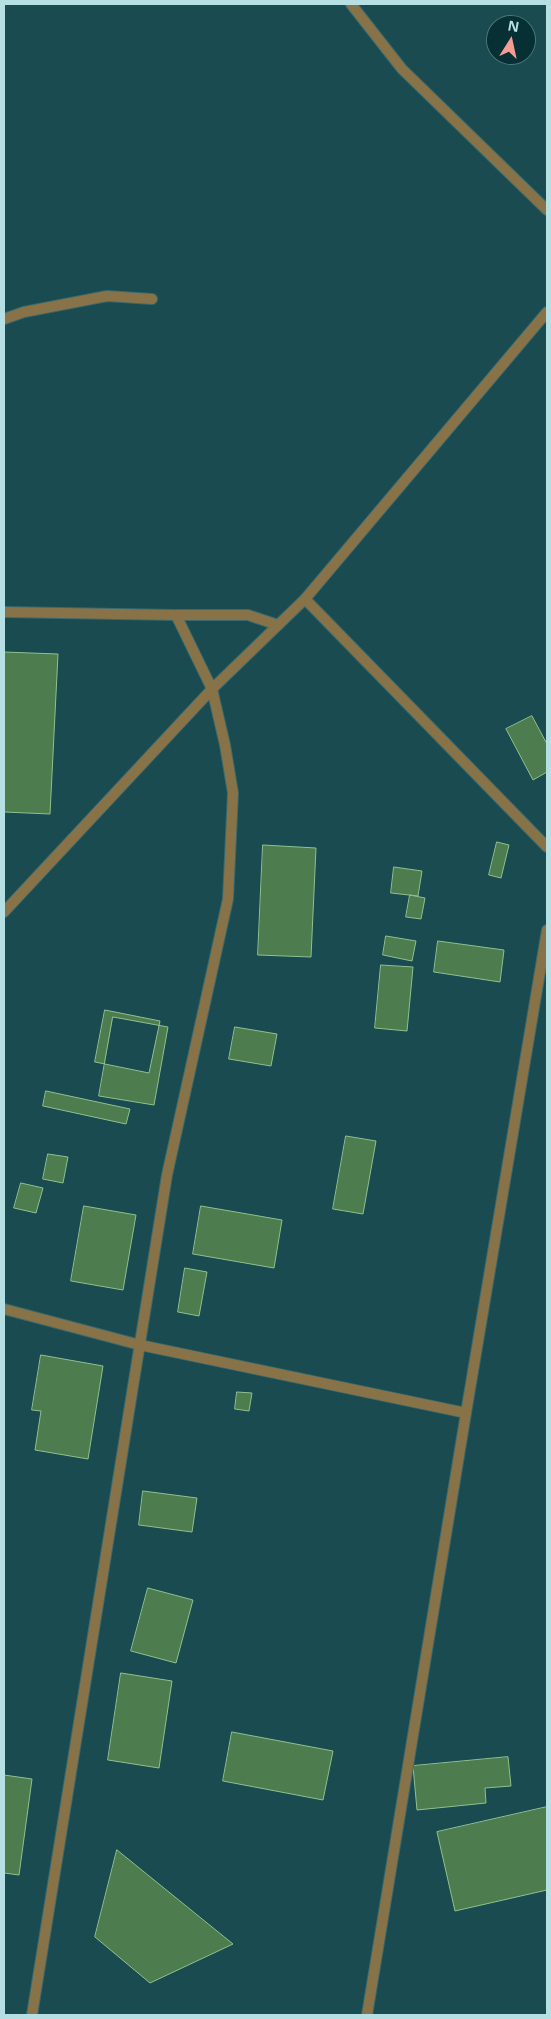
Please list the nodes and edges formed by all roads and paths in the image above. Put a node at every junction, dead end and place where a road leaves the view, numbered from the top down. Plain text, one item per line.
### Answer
1 (351, 4) edge
2 (547, 210) edge
3 (152, 299) dead end
4 (547, 312) edge
5 (4, 319) edge
6 (305, 599) junction
7 (4, 612) edge
8 (176, 615) junction
9 (278, 625) junction
10 (212, 689) junction
11 (547, 847) edge
12 (4, 912) edge
13 (547, 930) edge
14 (4, 1309) edge
15 (140, 1345) junction
16 (466, 1413) junction
17 (32, 2015) edge
18 (367, 2015) edge

1 - 2 street
3 - 5 street
4 - 6 street
6 - 9 street
6 - 11 street
7 - 8 street
8 - 9 street
8 - 10 street
9 - 10 street
10 - 12 street
10 - 15 street
13 - 16 street
14 - 15 street
15 - 16 street
15 - 17 street
16 - 18 street

